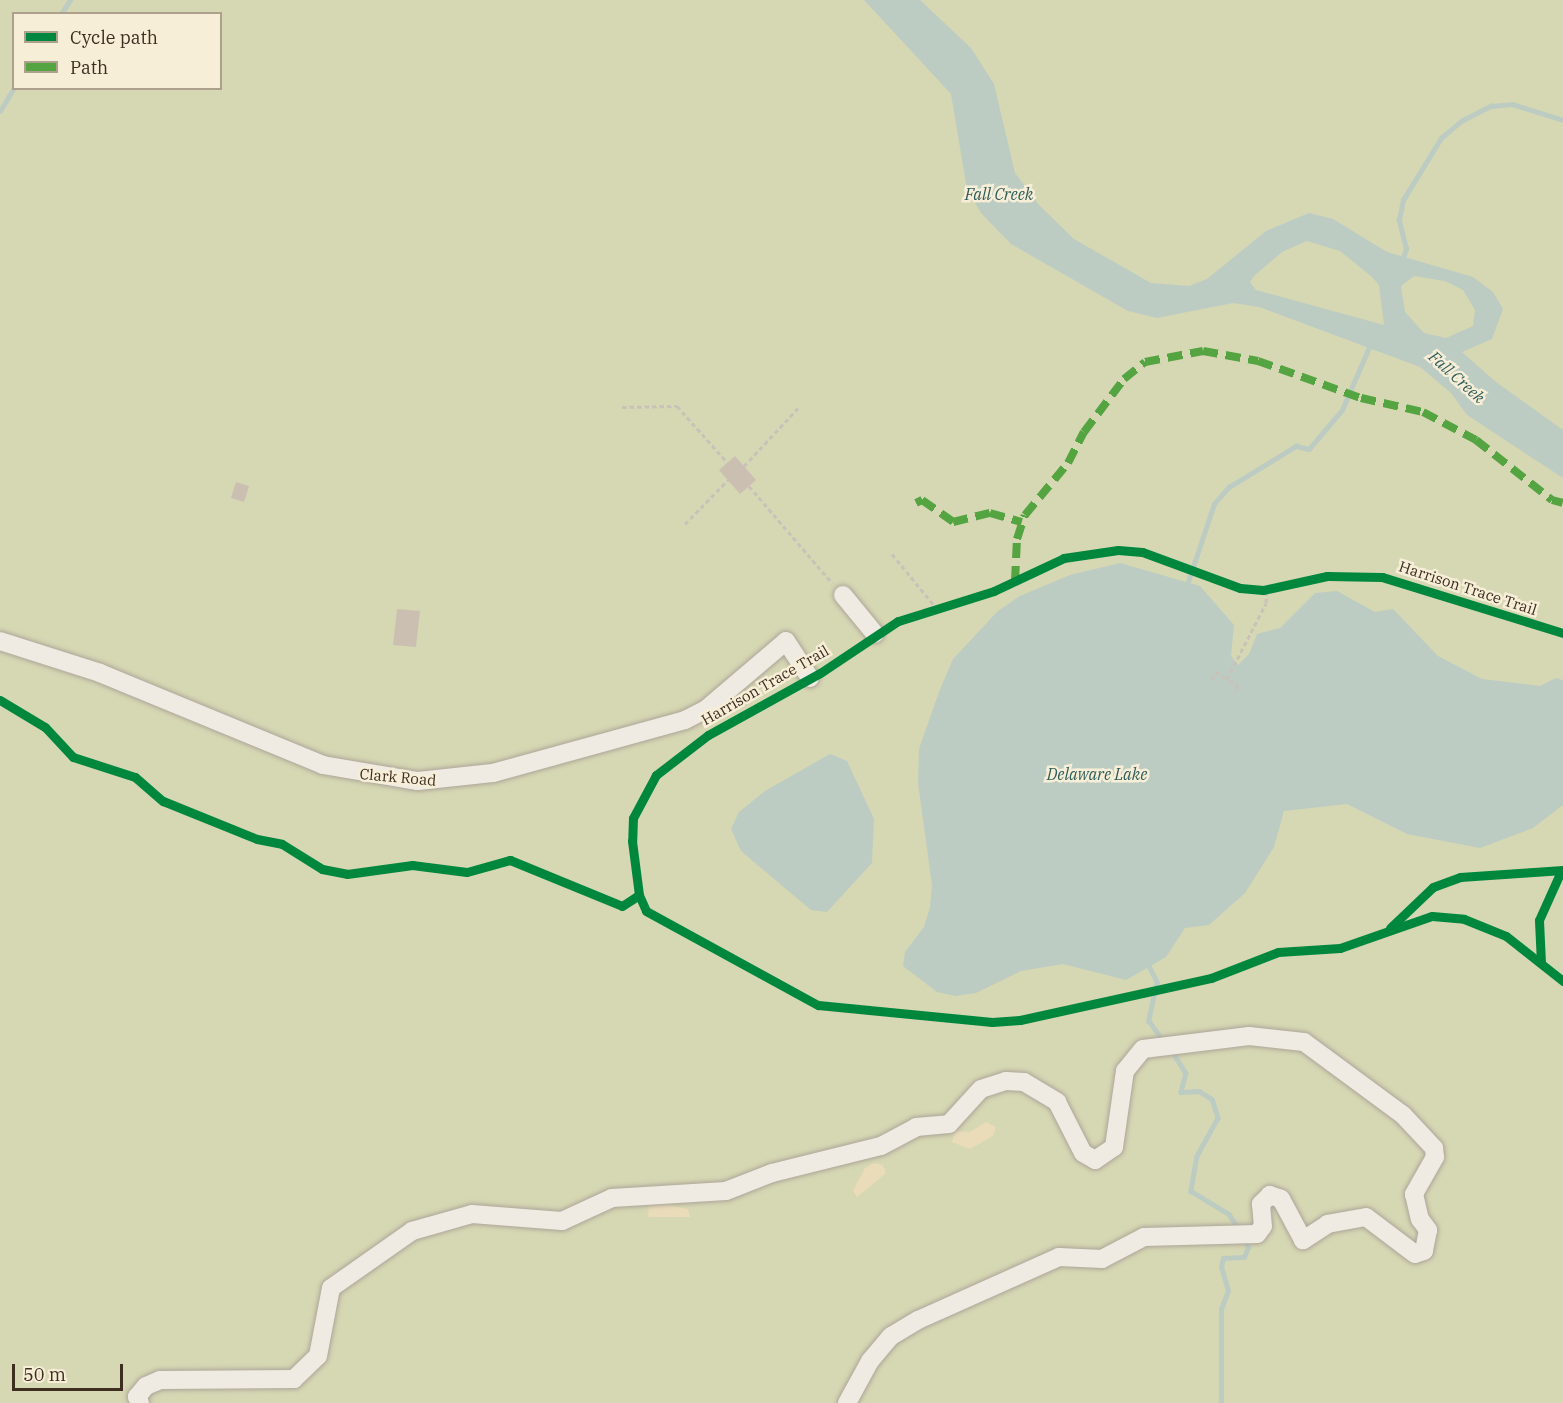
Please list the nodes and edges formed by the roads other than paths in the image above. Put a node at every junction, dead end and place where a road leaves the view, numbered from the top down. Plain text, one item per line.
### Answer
1 (843, 595) road end
2 (875, 634) dead end
3 (0, 641) edge
4 (810, 678) dead end
5 (140, 1403) edge
6 (847, 1403) edge

1 - 2 street
3 - 4 street, Clark Road
5 - 6 street

